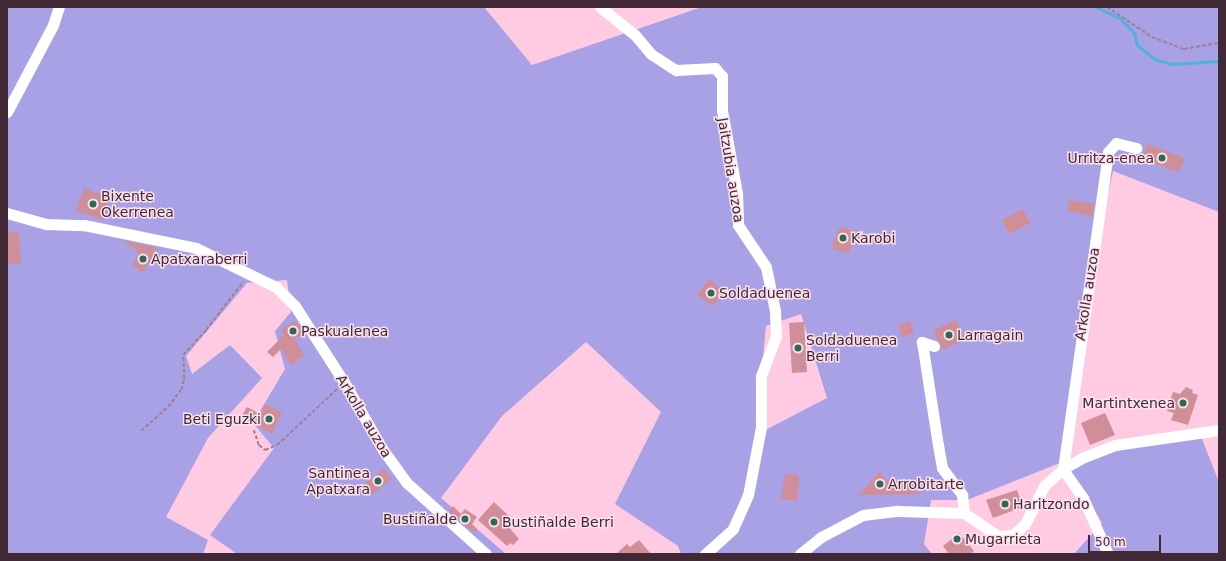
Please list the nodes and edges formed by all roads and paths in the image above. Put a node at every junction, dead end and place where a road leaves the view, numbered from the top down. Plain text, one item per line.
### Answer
1 (59, 7) edge
2 (600, 7) edge
3 (1107, 7) edge
4 (1219, 43) edge
5 (7, 112) edge
6 (1136, 148) dead end
7 (7, 213) edge
8 (250, 274) junction
9 (934, 346) dead end
10 (344, 382) junction
11 (254, 430) dead end
12 (1219, 430) edge
13 (141, 431) dead end
14 (1063, 469) junction
15 (964, 514) junction
16 (486, 554) edge
17 (705, 554) edge
18 (800, 554) edge
19 (1108, 554) edge

1 - 5 street
2 - 17 street, Jaitzubia auzoa
3 - 4 path
6 - 14 street, Arkolla auzoa
7 - 8 street, Arkolla auzoa
8 - 10 street, Arkolla auzoa
8 - 13 path
9 - 15 street
10 - 11 path
10 - 16 street, Arkolla auzoa
12 - 14 street
14 - 15 street
14 - 19 street
15 - 18 street

